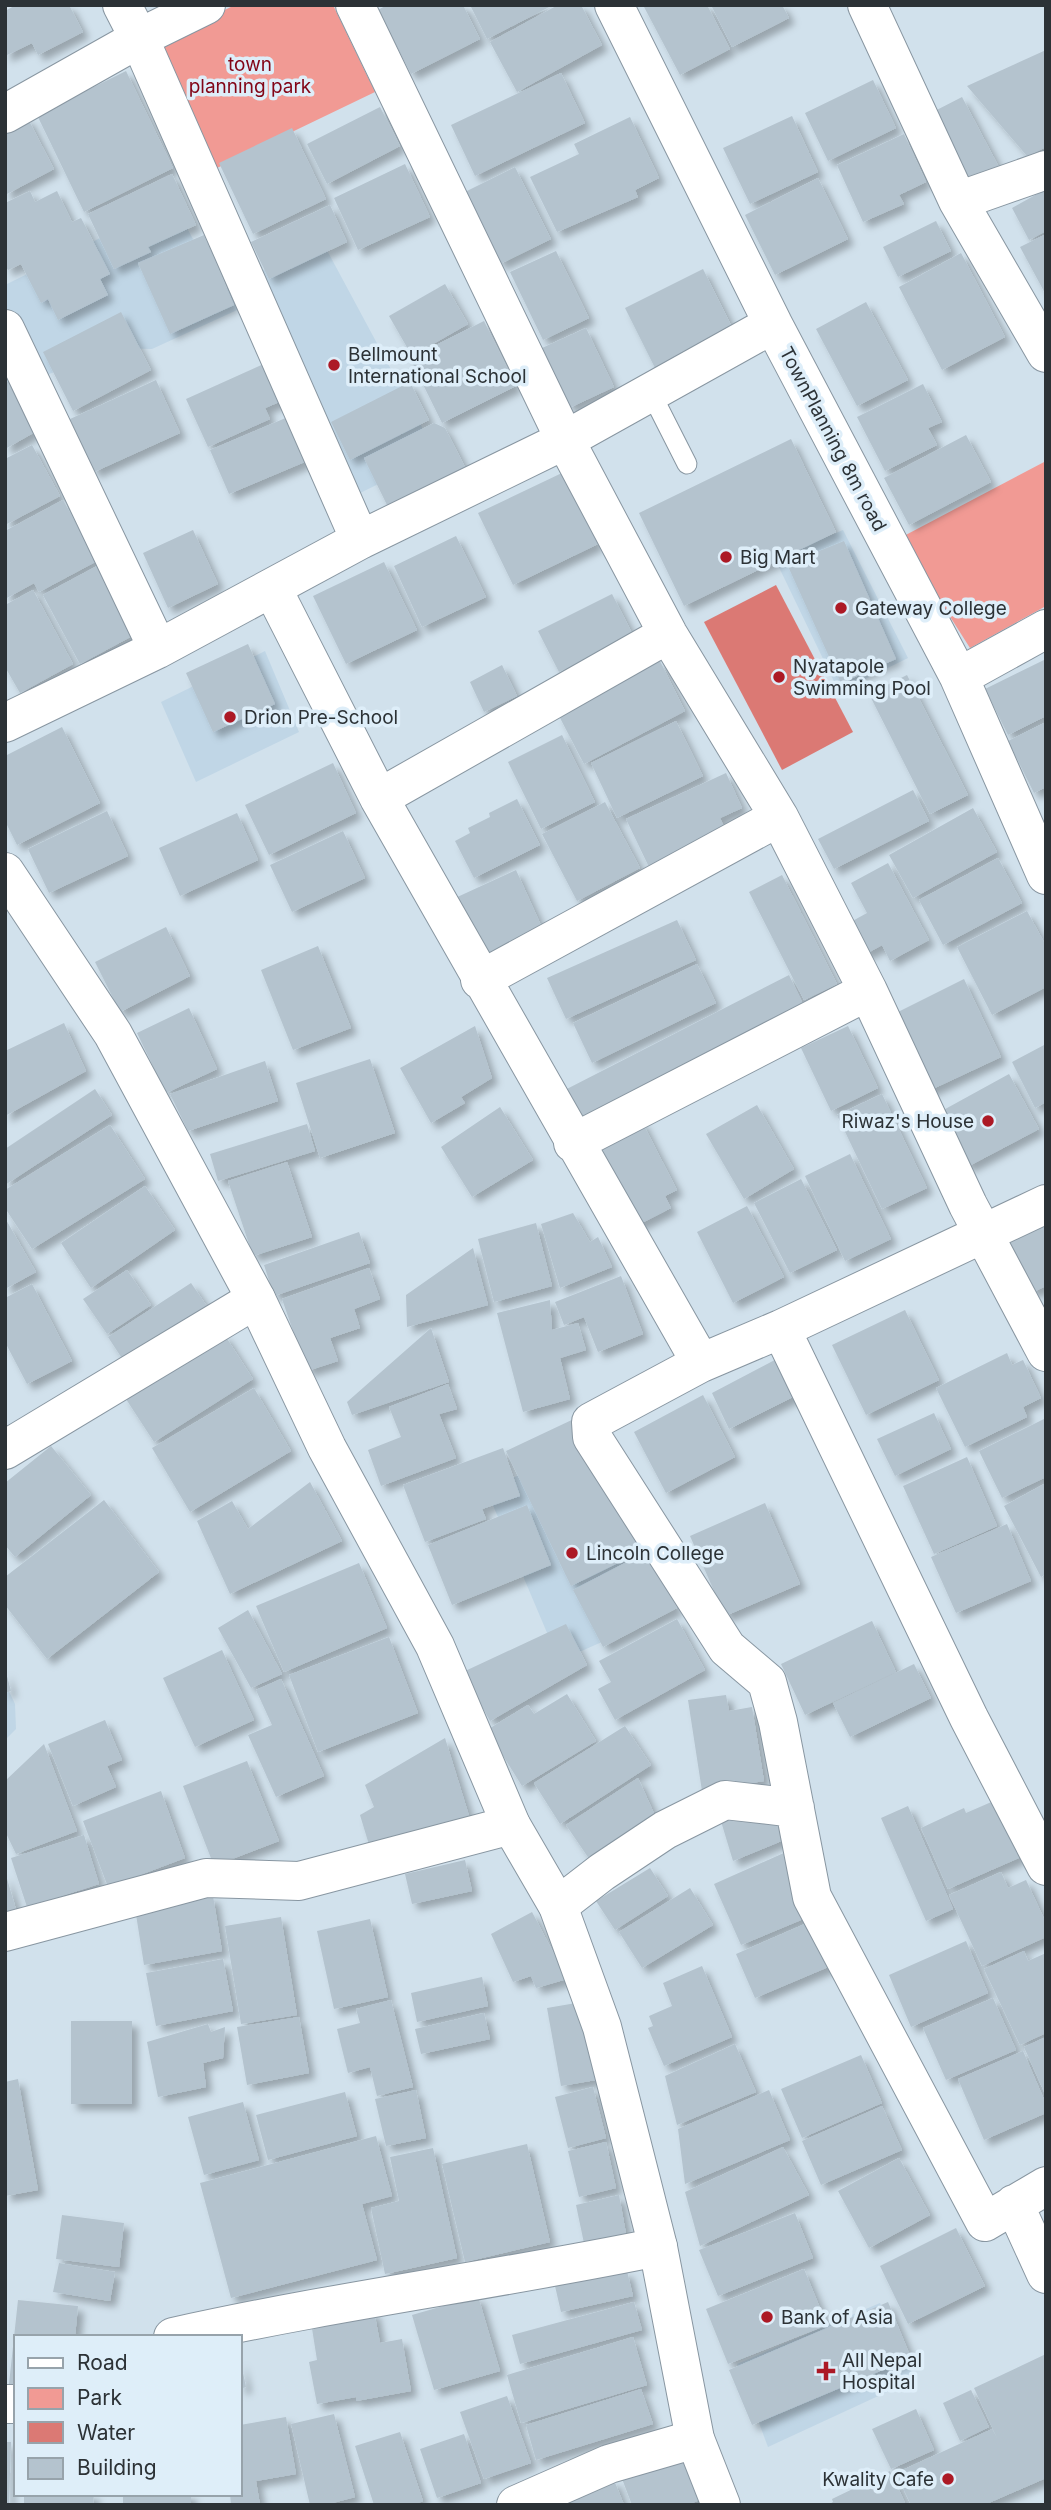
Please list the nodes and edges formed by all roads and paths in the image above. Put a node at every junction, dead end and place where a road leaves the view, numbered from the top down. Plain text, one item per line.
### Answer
1 (122, 5) edge
2 (206, 5) edge
3 (355, 5) edge
4 (614, 5) edge
5 (867, 5) edge
6 (141, 40) junction
7 (5, 114) edge
8 (1046, 170) edge
9 (958, 201) junction
10 (773, 324) junction
11 (5, 329) edge
12 (1046, 353) edge
13 (651, 393) junction
14 (565, 440) junction
15 (687, 464) dead end
16 (360, 540) junction
17 (272, 588) junction
18 (1046, 629) edge
19 (668, 634) junction
20 (158, 649) junction
21 (959, 677) junction
22 (5, 723) edge
23 (379, 798) junction
24 (779, 817) junction
25 (5, 872) edge
26 (1046, 875) edge
27 (480, 980) junction
28 (868, 990) junction
29 (573, 1143) junction
30 (1046, 1205) edge
31 (986, 1234) junction
32 (256, 1299) junction
33 (781, 1329) junction
34 (1046, 1352) edge
35 (701, 1363) junction
36 (5, 1450) edge
37 (795, 1808) junction
38 (511, 1825) junction
39 (1046, 1866) edge
40 (558, 1906) junction
41 (5, 1932) edge
42 (1030, 2195) edge
43 (658, 2247) junction
44 (1046, 2274) edge
45 (183, 2335) edge
46 (695, 2439) junction
47 (516, 2505) edge
48 (720, 2505) edge

1 - 6 street
2 - 6 street
3 - 14 street
4 - 10 street, TownPlanning 8m road
5 - 9 street
6 - 7 street
6 - 16 street
8 - 9 street
9 - 12 street
10 - 13 street
10 - 21 street, TownPlanning 8m road
11 - 20 street
13 - 14 street
13 - 15 lane
14 - 16 street
14 - 19 street
16 - 17 street
17 - 20 street
17 - 23 street
18 - 21 street
19 - 23 street
19 - 24 street
20 - 22 street
21 - 26 street, TownPlanning 8m road
23 - 27 street
24 - 27 street
24 - 28 street
25 - 32 street
27 - 29 street
28 - 29 street
28 - 31 street
29 - 35 street
30 - 31 street
31 - 33 street
31 - 34 street
32 - 36 street
32 - 38 street
33 - 35 street
33 - 39 street
35 - 37 street
37 - 40 street
37 - 42 street
38 - 40 street
38 - 41 street
40 - 43 street
42 - 44 street
43 - 45 street
43 - 46 street
46 - 47 street
46 - 48 street

